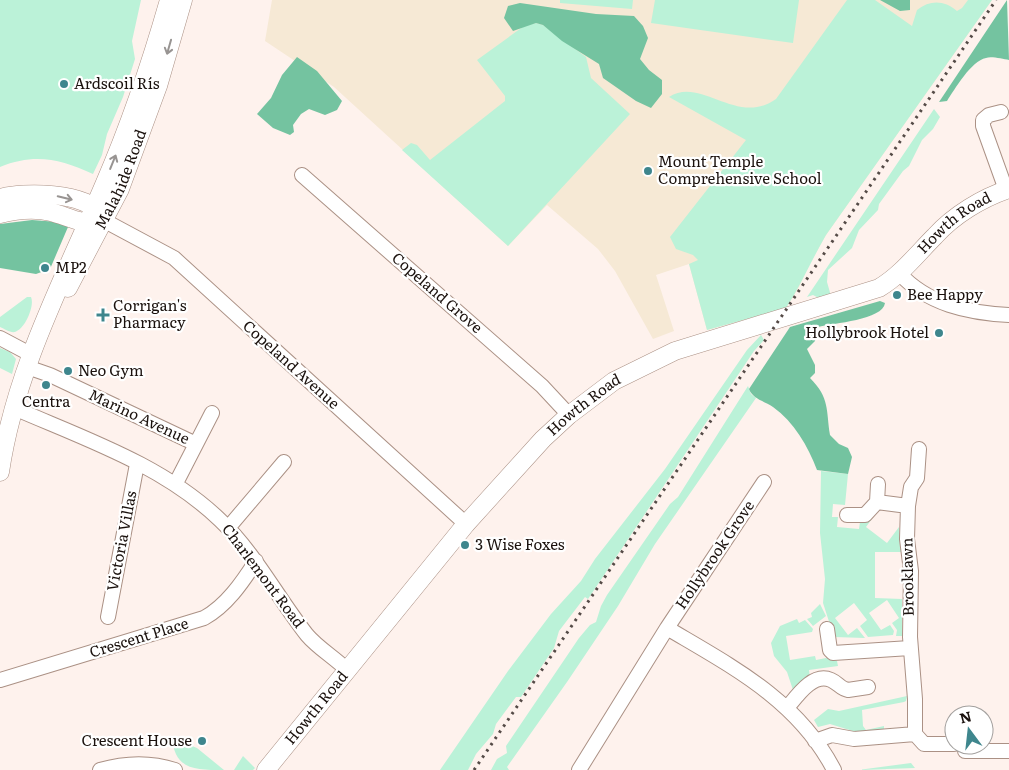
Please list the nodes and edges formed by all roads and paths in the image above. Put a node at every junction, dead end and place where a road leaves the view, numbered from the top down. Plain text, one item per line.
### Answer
1 (169, 0) edge
2 (182, 0) edge
3 (1001, 112) dead end
4 (140, 115) junction
5 (302, 175) dead end
6 (1008, 190) edge
7 (30, 192) junction
8 (0, 198) edge
9 (94, 207) junction
10 (32, 210) junction
11 (0, 214) edge
12 (105, 221) junction
13 (86, 224) junction
14 (899, 273) junction
15 (1009, 315) edge
16 (0, 338) edge
17 (31, 356) junction
18 (14, 408) junction
19 (212, 413) dead end
20 (569, 414) junction
21 (196, 444) junction
22 (920, 449) dead end
23 (284, 462) dead end
24 (137, 464) junction
25 (0, 472) edge
26 (764, 482) dead end
27 (176, 483) junction
28 (878, 484) dead end
29 (878, 502) junction
30 (908, 506) junction
31 (847, 515) dead end
32 (466, 524) junction
33 (228, 528) junction
34 (256, 562) junction
35 (108, 617) dead end
36 (667, 628) junction
37 (827, 629) dead end
38 (910, 648) junction
39 (347, 670) junction
40 (0, 680) edge
41 (868, 687) dead end
42 (787, 708) junction
43 (915, 734) junction
44 (815, 741) junction
45 (944, 746) edge
46 (994, 750) edge
47 (1009, 751) edge
48 (832, 766) edge
49 (100, 770) edge
50 (175, 770) edge
51 (266, 770) edge
52 (579, 770) edge

1 - 4 main road, Malahide Road
2 -> 4 main road, Malahide Road
3 - 6 street
9 -> 4 main road, Malahide Road
4 - 12 main road, Malahide Road
5 - 20 street, Copeland Grove
6 - 14 main road, Howth Road
7 - 8 main road
7 -> 9 main road
7 - 10 main road
9 - 12 main road
9 - 13 main road, Malahide Road
10 - 11 main road
10 - 13 main road
12 - 13 main road
12 - 17 main road, Malahide Road
12 - 32 street, Copeland Avenue
13 - 17 main road, Malahide Road
14 - 15 street
14 - 20 main road, Howth Road
16 - 17 street, Marino Avenue
17 - 18 main road, Malahide Road
17 - 21 street, Marino Avenue
18 - 24 street, Charlemont Road
18 - 25 main road, Malahide Road
19 - 21 street
20 - 32 main road, Howth Road
21 - 27 street
22 - 30 street, Brooklawn
23 - 33 street
24 - 27 street, Charlemont Road
24 - 35 street, Victoria Villas
26 - 36 street, Hollybrook Grove
27 - 33 street, Charlemont Road
28 - 29 street
29 - 30 street
29 - 31 street
30 - 38 street, Brooklawn
32 - 39 main road, Howth Road
33 - 34 street, Charlemont Road
34 - 39 street, Charlemont Road
34 - 40 street, Crescent Place
36 - 42 street
36 - 52 street, Hollybrook Grove
37 - 38 street
38 - 43 street, Brooklawn
39 - 51 main road, Howth Road
41 - 42 street
42 - 44 street
43 - 44 street
43 - 45 street
44 - 48 street
46 - 47 street
49 - 50 street

